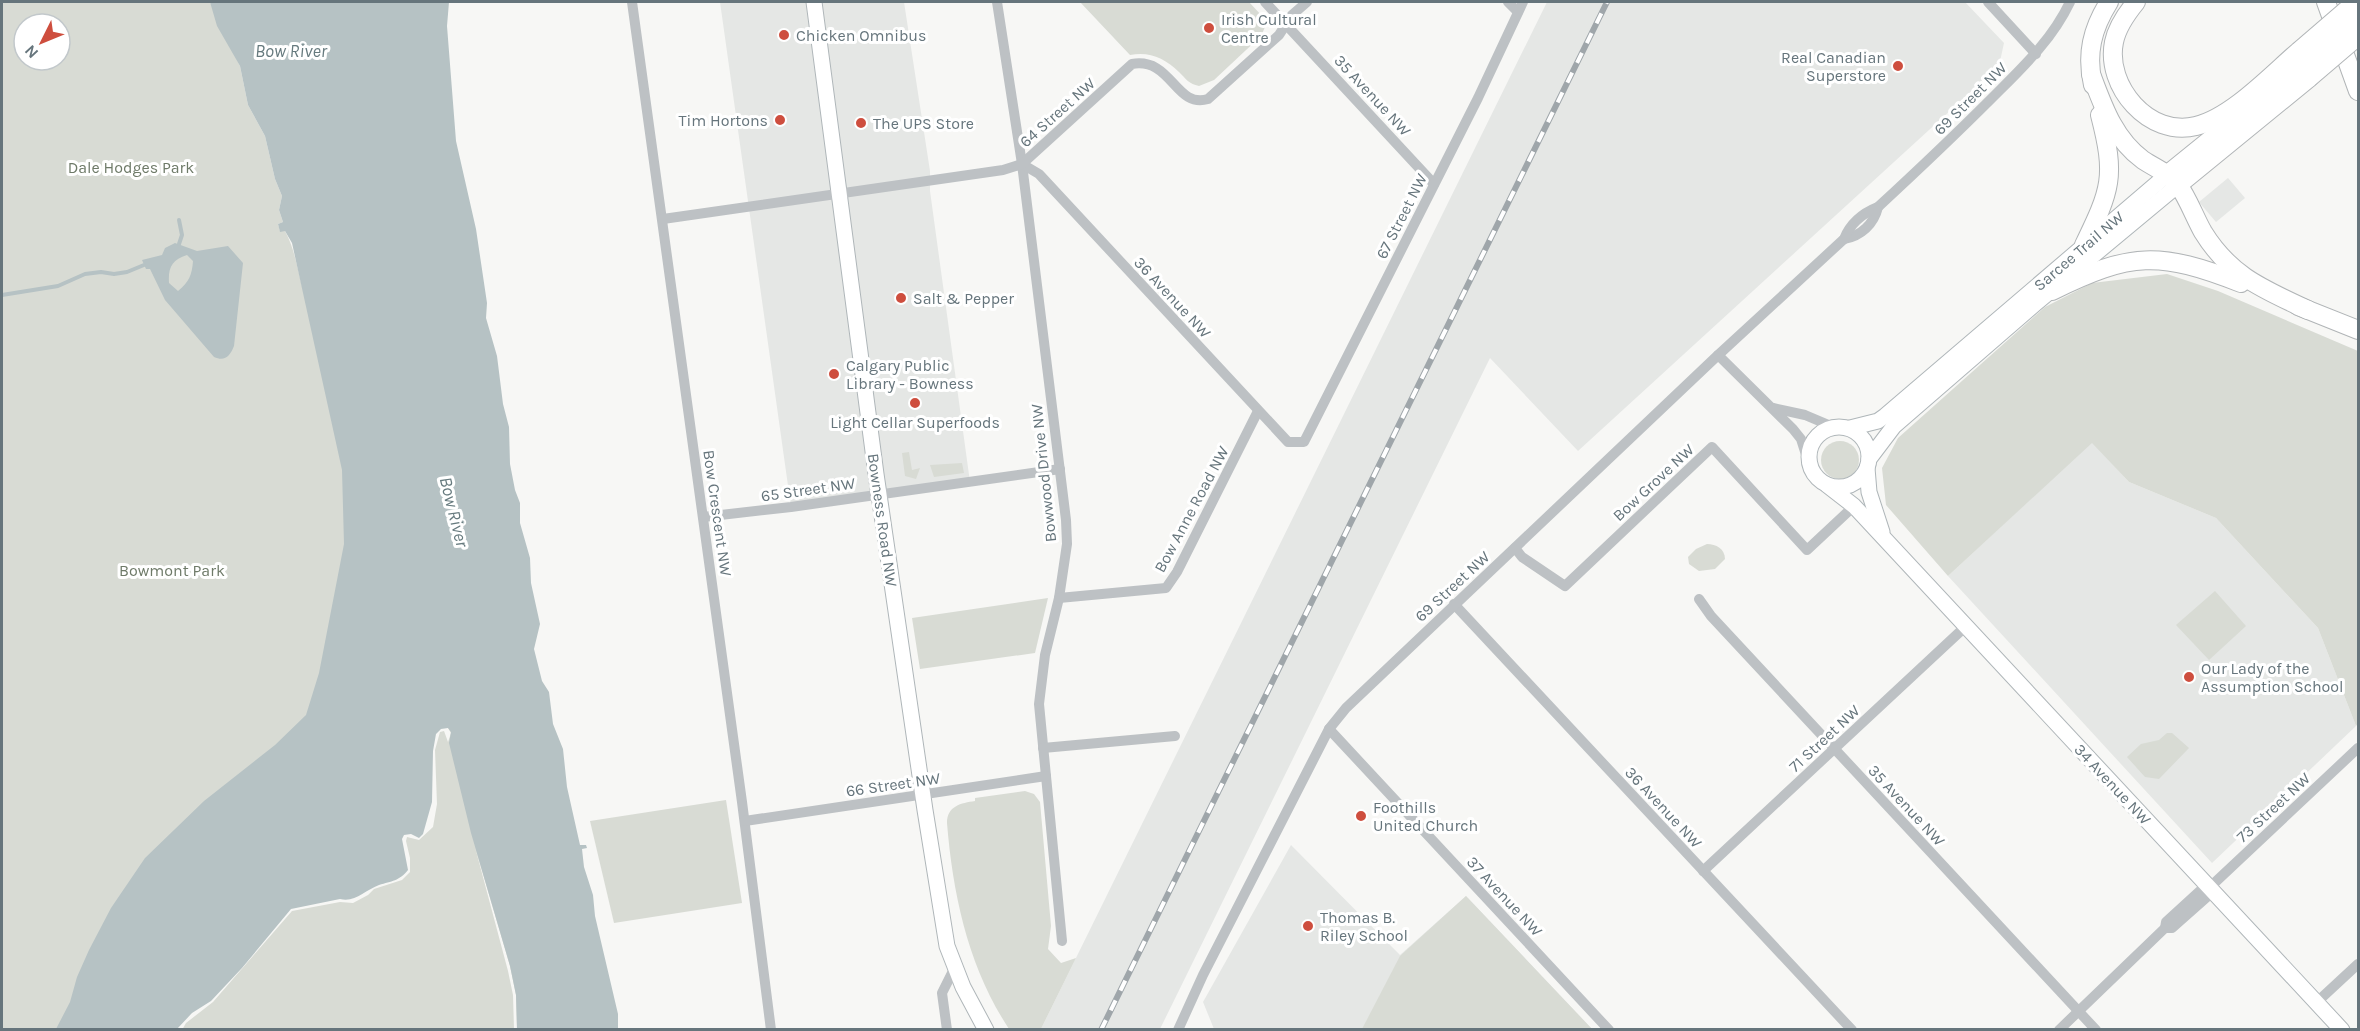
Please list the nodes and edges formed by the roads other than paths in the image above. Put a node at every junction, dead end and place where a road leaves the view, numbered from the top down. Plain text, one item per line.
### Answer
1 (632, 2) edge
2 (814, 2) edge
3 (997, 2) edge
4 (1265, 2) edge
5 (1307, 2) edge
6 (1508, 2) edge
7 (1988, 2) edge
8 (2070, 2) edge
9 (2109, 2) edge
10 (2136, 2) edge
11 (2316, 2) edge
12 (2326, 2) edge
13 (2343, 2) edge
14 (2348, 2) edge
15 (2356, 2) edge
16 (1521, 7) edge
17 (2358, 17) edge
18 (1286, 24) junction
19 (2358, 40) edge
20 (2036, 54) junction
21 (2304, 64) junction
22 (2349, 66) junction
23 (2091, 75) junction
24 (2358, 91) edge
25 (1022, 164) junction
26 (2173, 180) junction
27 (1434, 184) junction
28 (841, 193) junction
29 (663, 219) junction
30 (2084, 245) junction
31 (2052, 291) junction
32 (2308, 310) junction
33 (2358, 330) edge
34 (1718, 355) junction
35 (1773, 408) junction
36 (1258, 411) junction
37 (1845, 427) junction
38 (1304, 442) joint
39 (1868, 463) junction
40 (1809, 464) junction
41 (1060, 469) junction
42 (1827, 485) junction
43 (879, 494) junction
44 (1854, 506) junction
45 (703, 517) junction
46 (1884, 538) junction
47 (1515, 548) junction
48 (1059, 598) junction
49 (1698, 599) dead end
50 (1454, 604) junction
51 (1965, 627) junction
52 (1329, 729) junction
53 (1175, 736) dead end
54 (1043, 748) junction
55 (2358, 748) edge
56 (1834, 749) junction
57 (1046, 776) junction
58 (923, 794) junction
59 (745, 821) junction
60 (1703, 871) junction
61 (2209, 888) junction
62 (1062, 941) dead end
63 (2358, 964) edge
64 (955, 967) junction
65 (2317, 1002) junction
66 (2079, 1011) junction
67 (771, 1029) edge
68 (947, 1029) edge
69 (986, 1029) edge
70 (1178, 1029) edge
71 (1610, 1029) edge
72 (1852, 1029) edge
73 (2059, 1029) edge
74 (2096, 1029) edge
75 (2342, 1029) edge

1 - 29 street, Bow Crescent NW
2 - 28 street, Bowness Road NW
3 - 25 street, Bowwood Drive NW
4 - 18 street, 35 Avenue NW
5 - 18 street, 64 Street NW
6 - 16 street
7 - 20 street
8 - 20 street, 69 Street NW
9 - 23 highway
10 - 21 highway
11 - 22 highway
12 - 22 highway
13 - 19 highway
14 - 19 highway
15 - 21 highway, bridge
16 - 27 street, 67 Street NW
17 - 21 highway, bridge
18 - 25 street, 64 Street NW
18 - 27 street, 35 Avenue NW
19 - 21 highway, bridge
20 - 34 street, 69 Street NW
21 - 26 highway, Sarcee Trail NW
22 - 24 highway
23 - 26 highway
23 - 30 highway
25 - 28 street, 64 Street NW
25 - 36 street, 36 Avenue NW
25 - 41 street, Bowwood Drive NW
26 - 30 street, Sarcee Trail NW
26 - 31 street, Sarcee Trail NW
26 - 32 highway
27 - 38 street, 67 Street NW
28 - 29 street, 64 Street NW
28 - 43 street, Bowness Road NW
29 - 45 street, Bow Crescent NW
30 - 37 street, Sarcee Trail NW
31 - 32 highway
31 - 39 street, Sarcee Trail NW
32 - 33 highway
34 - 35 street
34 - 47 street, 69 Street NW
35 - 37 street
35 - 40 street
36 - 38 street, 36 Avenue NW
36 - 48 street, Bow Anne Road NW
37 - 39 street
37 - 40 street
39 - 42 street
39 - 46 street, 34 Avenue NW
40 - 42 street
41 - 43 street, 65 Street NW
41 - 48 street, Bowwood Drive NW
42 - 44 street, 34 Avenue NW
43 - 45 street, 65 Street NW
43 - 58 street, Bowness Road NW
44 - 46 street, 34 Avenue NW
44 - 47 street, Bow Grove NW
45 - 59 street, Bow Crescent NW
46 - 51 street, 34 Avenue NW
47 - 50 street, 69 Street NW
48 - 54 street, Bowwood Drive NW
49 - 56 street, 35 Avenue NW
50 - 52 street, 69 Street NW
50 - 60 street, 36 Avenue NW
51 - 56 street, 71 Street NW
51 - 61 street, 34 Avenue NW
52 - 70 street, 69 Street NW
52 - 71 street, 37 Avenue NW
53 - 54 street
54 - 57 street, Bowwood Drive NW
55 - 61 street, 73 Street NW
56 - 60 street, 71 Street NW
56 - 66 street, 35 Avenue NW
57 - 58 street, 66 Street NW
57 - 62 street, Bowwood Drive NW
58 - 59 street, 66 Street NW
58 - 64 street, Bowness Road NW
59 - 67 street, Bow Crescent NW
60 - 72 street, 36 Avenue NW
61 - 65 street, 34 Avenue NW
61 - 66 street, 73 Street NW
63 - 65 street
64 - 68 street
64 - 69 street, Bowness Road NW
65 - 75 street, 34 Avenue NW
66 - 73 street, 73 Street NW
66 - 74 street, 35 Avenue NW

